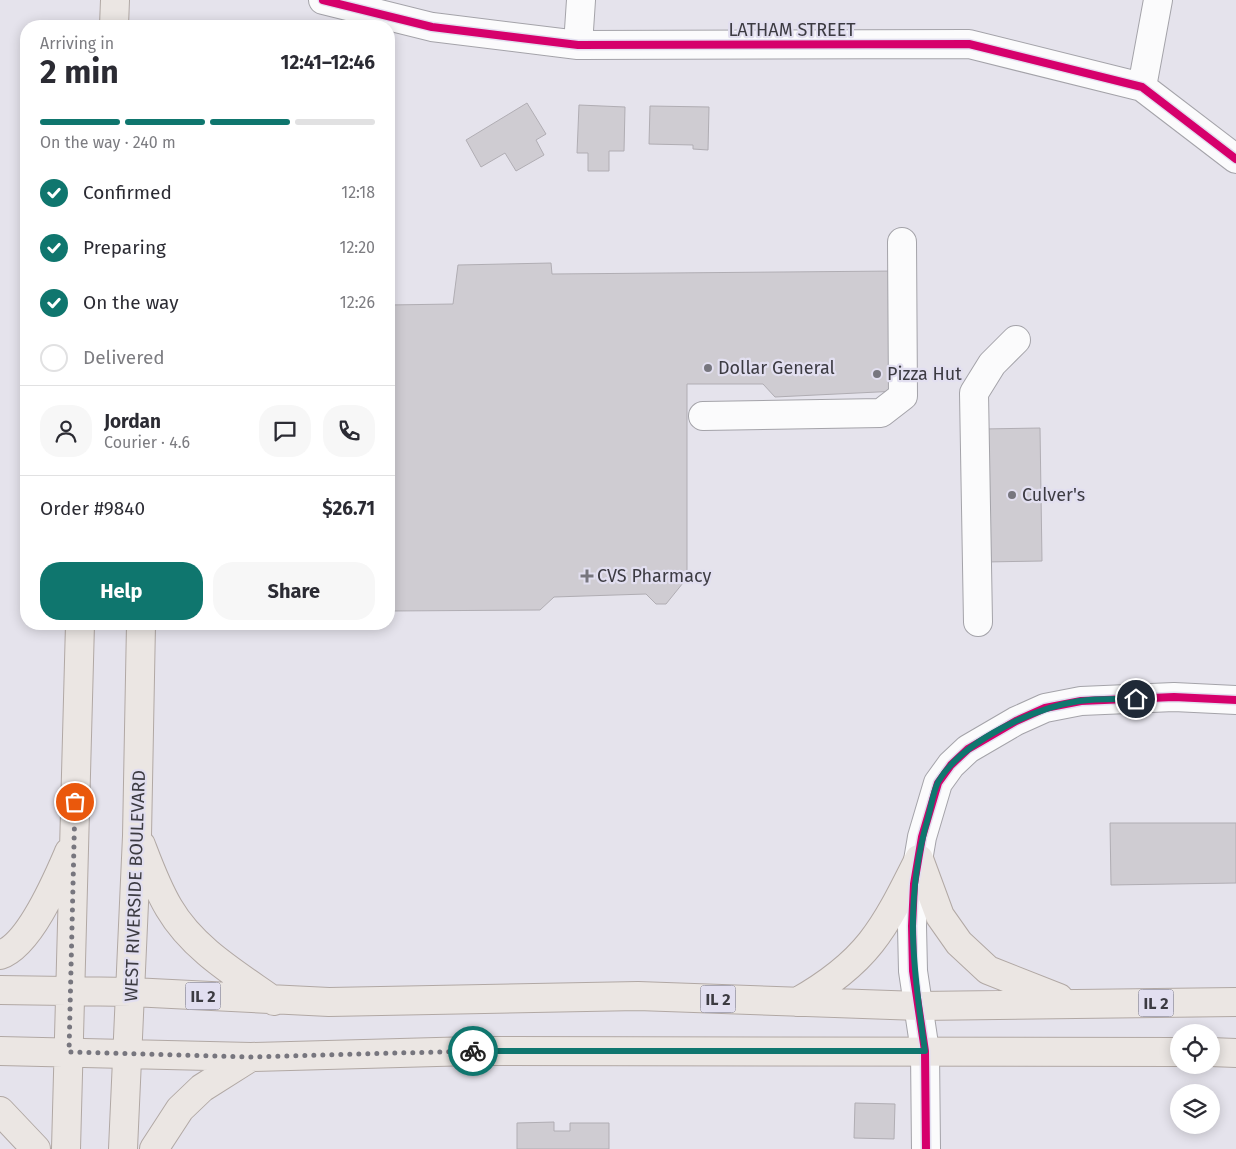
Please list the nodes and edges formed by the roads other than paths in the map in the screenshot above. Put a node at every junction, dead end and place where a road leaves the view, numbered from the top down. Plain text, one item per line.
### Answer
1 (115, 0) edge
2 (323, 0) edge
3 (581, 0) edge
4 (1158, 0) edge
5 (114, 20) edge
6 (578, 45) junction
7 (1142, 87) junction
8 (1236, 159) edge
9 (902, 242) dead end
10 (1016, 340) dead end
11 (703, 416) dead end
12 (978, 622) dead end
13 (80, 630) edge
14 (141, 630) edge
15 (1236, 700) edge
16 (137, 836) junction
17 (74, 842) junction
18 (919, 859) junction
19 (0, 955) edge
20 (0, 990) edge
21 (71, 991) junction
22 (132, 992) junction
23 (274, 1001) junction
24 (797, 1002) junction
25 (1236, 1002) edge
26 (1076, 1004) junction
27 (919, 1006) junction
28 (0, 1051) edge
29 (925, 1051) junction
30 (69, 1052) junction
31 (1170, 1052) edge
32 (1220, 1052) edge
33 (1236, 1052) edge
34 (128, 1054) junction
35 (251, 1057) junction
36 (0, 1111) edge
37 (36, 1149) edge
38 (66, 1149) edge
39 (123, 1149) edge
40 (154, 1149) edge
41 (926, 1149) edge

1 - 5 main road
2 - 6 street, LATHAM STREET
3 - 6 street
4 - 7 street
6 - 7 street, LATHAM STREET
7 - 8 street, LATHAM STREET
9 - 11 street
10 - 12 street
13 - 17 main road
14 - 16 main road, WEST RIVERSIDE BOULEVARD
15 - 18 street
16 - 22 main road, WEST RIVERSIDE BOULEVARD
16 - 23 main road
17 - 19 main road
17 - 21 main road
18 - 24 main road
18 - 26 main road
18 - 27 street
20 - 21 main road, IL 2
21 - 22 main road, IL 2
21 - 30 main road
22 - 23 main road, IL 2
22 - 34 main road, WEST RIVERSIDE BOULEVARD
23 - 24 main road, IL 2
24 - 27 main road, IL 2
25 - 26 main road, IL 2
26 - 27 main road, IL 2
27 - 29 street
28 - 30 main road
29 - 31 main road
29 - 35 main road
29 - 41 street
30 - 34 main road
30 - 38 main road
32 - 33 main road
34 - 35 main road
34 - 39 main road, WEST RIVERSIDE BOULEVARD
35 - 40 main road
36 - 37 main road

